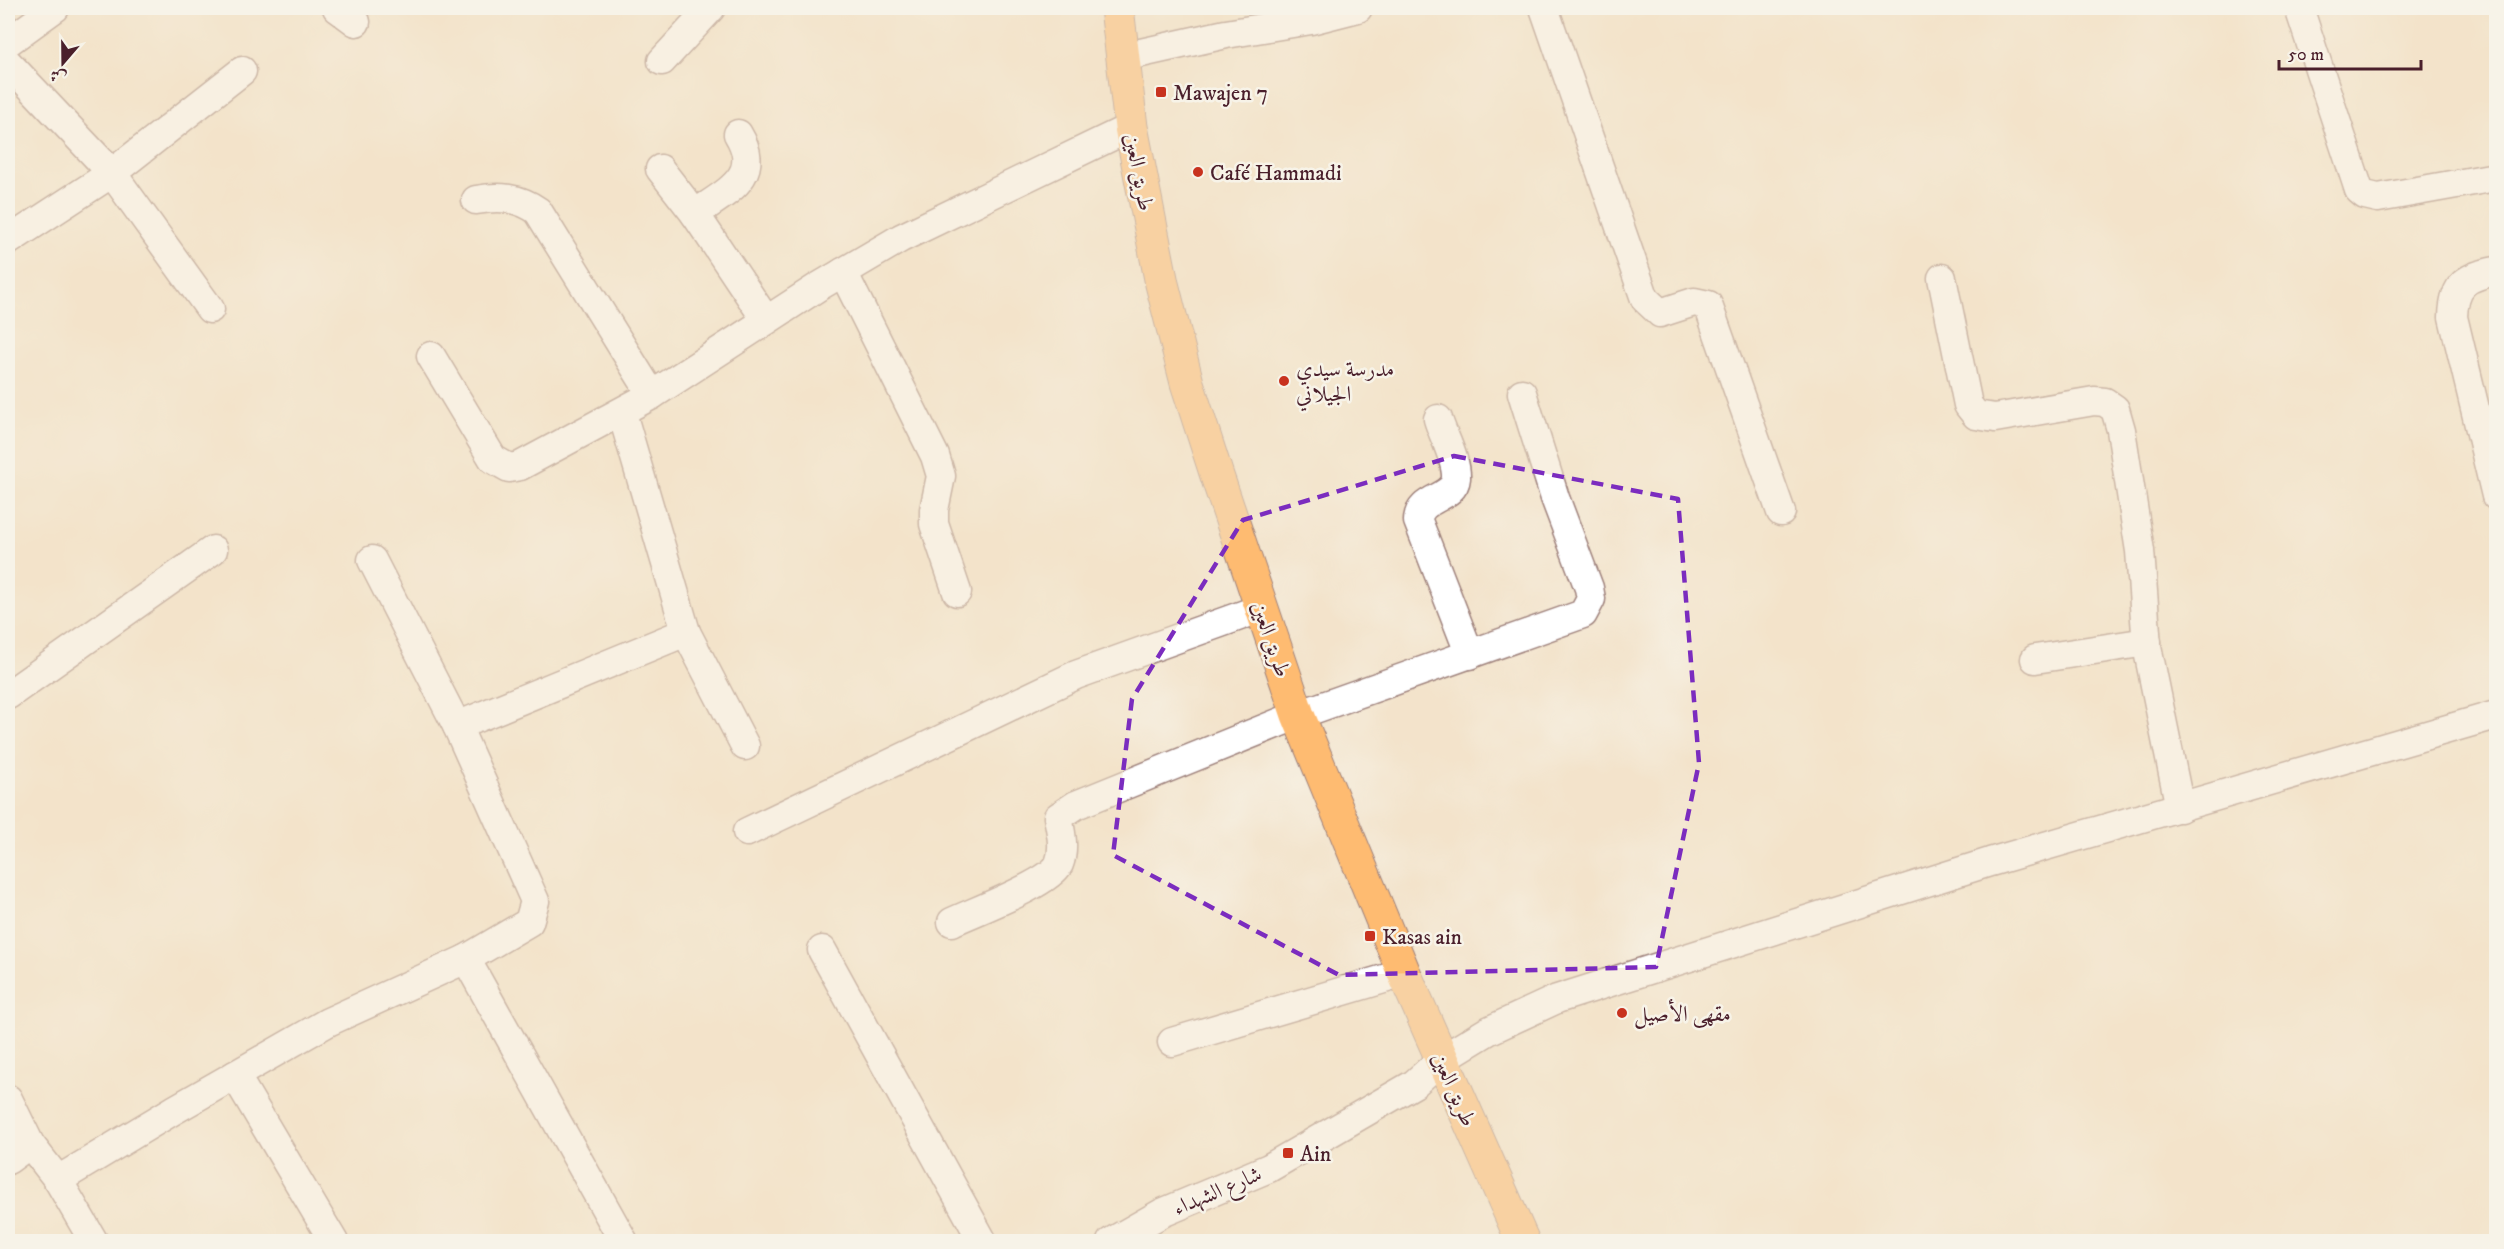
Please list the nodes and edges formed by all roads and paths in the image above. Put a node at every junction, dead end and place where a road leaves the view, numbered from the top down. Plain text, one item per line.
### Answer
1 (55, 8) edge
2 (711, 8) edge
3 (1117, 8) edge
4 (1358, 8) edge
5 (1545, 8) edge
6 (2299, 8) edge
7 (1273, 17) edge
8 (8, 42) edge
9 (1123, 57) junction
10 (662, 61) dead end
11 (8, 63) edge
12 (242, 71) dead end
13 (1131, 128) junction
14 (738, 134) dead end
15 (660, 169) dead end
16 (112, 173) junction
17 (2496, 177) edge
18 (476, 200) dead end
19 (695, 214) junction
20 (8, 241) edge
21 (2496, 271) edge
22 (843, 272) junction
23 (1942, 278) dead end
24 (210, 309) dead end
25 (766, 320) junction
26 (431, 356) dead end
27 (1522, 393) dead end
28 (652, 395) junction
29 (622, 413) junction
30 (1438, 419) dead end
31 (2496, 496) edge
32 (1781, 512) dead end
33 (213, 550) dead end
34 (372, 561) dead end
35 (957, 592) dead end
36 (1262, 608) junction
37 (686, 632) junction
38 (2147, 642) junction
39 (1470, 655) junction
40 (2035, 659) dead end
41 (8, 695) edge
42 (1298, 715) junction
43 (2496, 715) edge
44 (457, 726) junction
45 (745, 746) dead end
46 (2180, 808) junction
47 (747, 832) dead end
48 (952, 922) dead end
49 (822, 950) dead end
50 (466, 959) junction
51 (1404, 973) junction
52 (1172, 1042) dead end
53 (1442, 1059) junction
54 (236, 1075) junction
55 (8, 1099) edge
56 (19, 1152) edge
57 (58, 1180) junction
58 (94, 1242) edge
59 (334, 1242) edge
60 (624, 1242) edge
61 (983, 1242) edge
62 (1111, 1242) edge
63 (1523, 1242) edge

1 - 8 street
2 - 10 street
3 - 9 main road, طريق العين
4 - 7 street
5 - 32 street
6 - 17 street
7 - 9 street
9 - 13 main road, طريق العين
11 - 16 street
12 - 16 street
13 - 22 street
13 - 36 main road, طريق العين
14 - 19 street
15 - 19 street
16 - 20 street
16 - 24 street
18 - 28 street
19 - 25 street
21 - 31 street
22 - 25 street
22 - 35 street
23 - 38 street
25 - 28 street
26 - 29 street
27 - 39 street
28 - 29 street
29 - 37 street
30 - 39 street
33 - 41 street
34 - 44 street
36 - 42 main road, طريق العين
36 - 47 street
37 - 44 street
37 - 45 street
38 - 40 street
38 - 46 street
39 - 42 street
42 - 48 street
42 - 51 main road, طريق العين
43 - 46 street, شارع الشهداء
44 - 50 street
46 - 53 street, شارع الشهداء
49 - 61 street
50 - 54 street
50 - 60 street
51 - 52 street
51 - 53 main road, طريق العين
53 - 62 street, شارع الشهداء
53 - 63 main road, طريق العين
54 - 57 street
54 - 59 street
55 - 56 street
56 - 57 street
57 - 58 street

